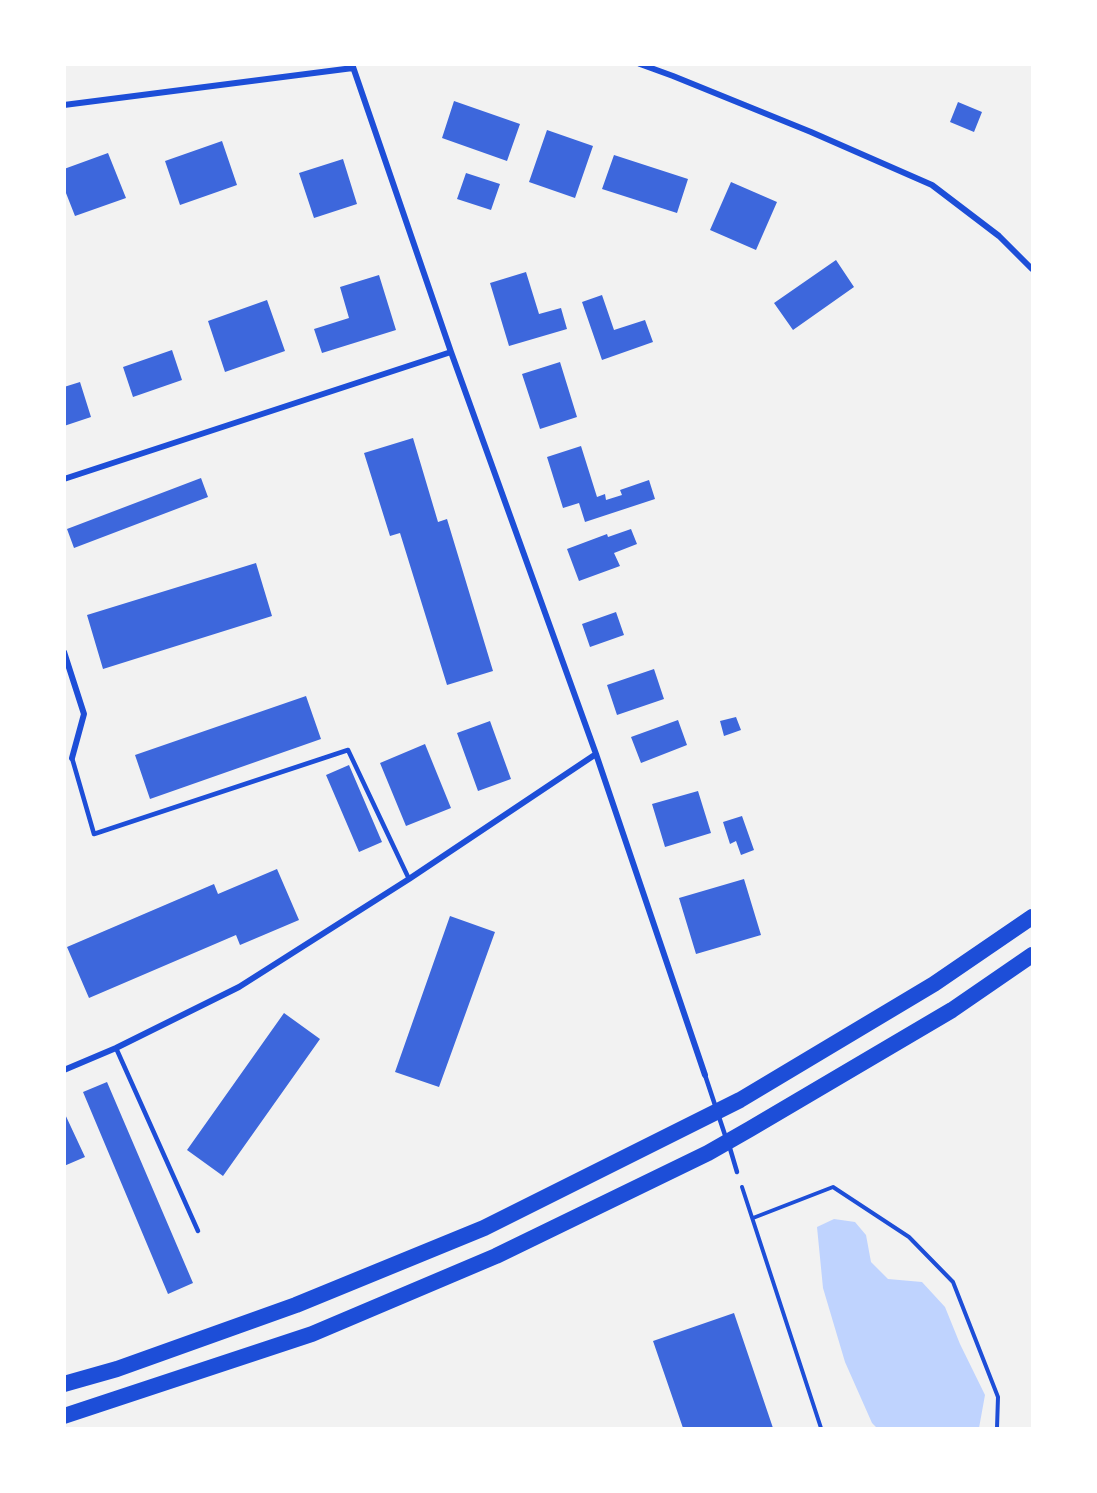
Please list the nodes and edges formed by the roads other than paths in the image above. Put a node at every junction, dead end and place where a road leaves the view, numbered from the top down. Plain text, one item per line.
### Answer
1 (640, 64) edge
2 (352, 66) edge
3 (64, 105) edge
4 (1032, 269) edge
5 (451, 352) junction
6 (64, 479) edge
7 (64, 652) edge
8 (596, 754) junction
9 (72, 758) joint
10 (409, 879) junction
11 (1032, 917) edge
12 (1032, 955) edge
13 (116, 1048) junction
14 (64, 1070) edge
15 (705, 1075) joint
16 (738, 1172) road end
17 (198, 1231) dead end
18 (64, 1384) edge
19 (64, 1416) edge

1 - 4 street
2 - 3 street
2 - 5 street
5 - 6 street
5 - 8 street
7 - 9 street
8 - 10 street
8 - 15 street
9 - 10 lane
10 - 13 street
11 - 18 highway
12 - 19 highway
13 - 14 street
13 - 17 lane
15 - 16 lane

